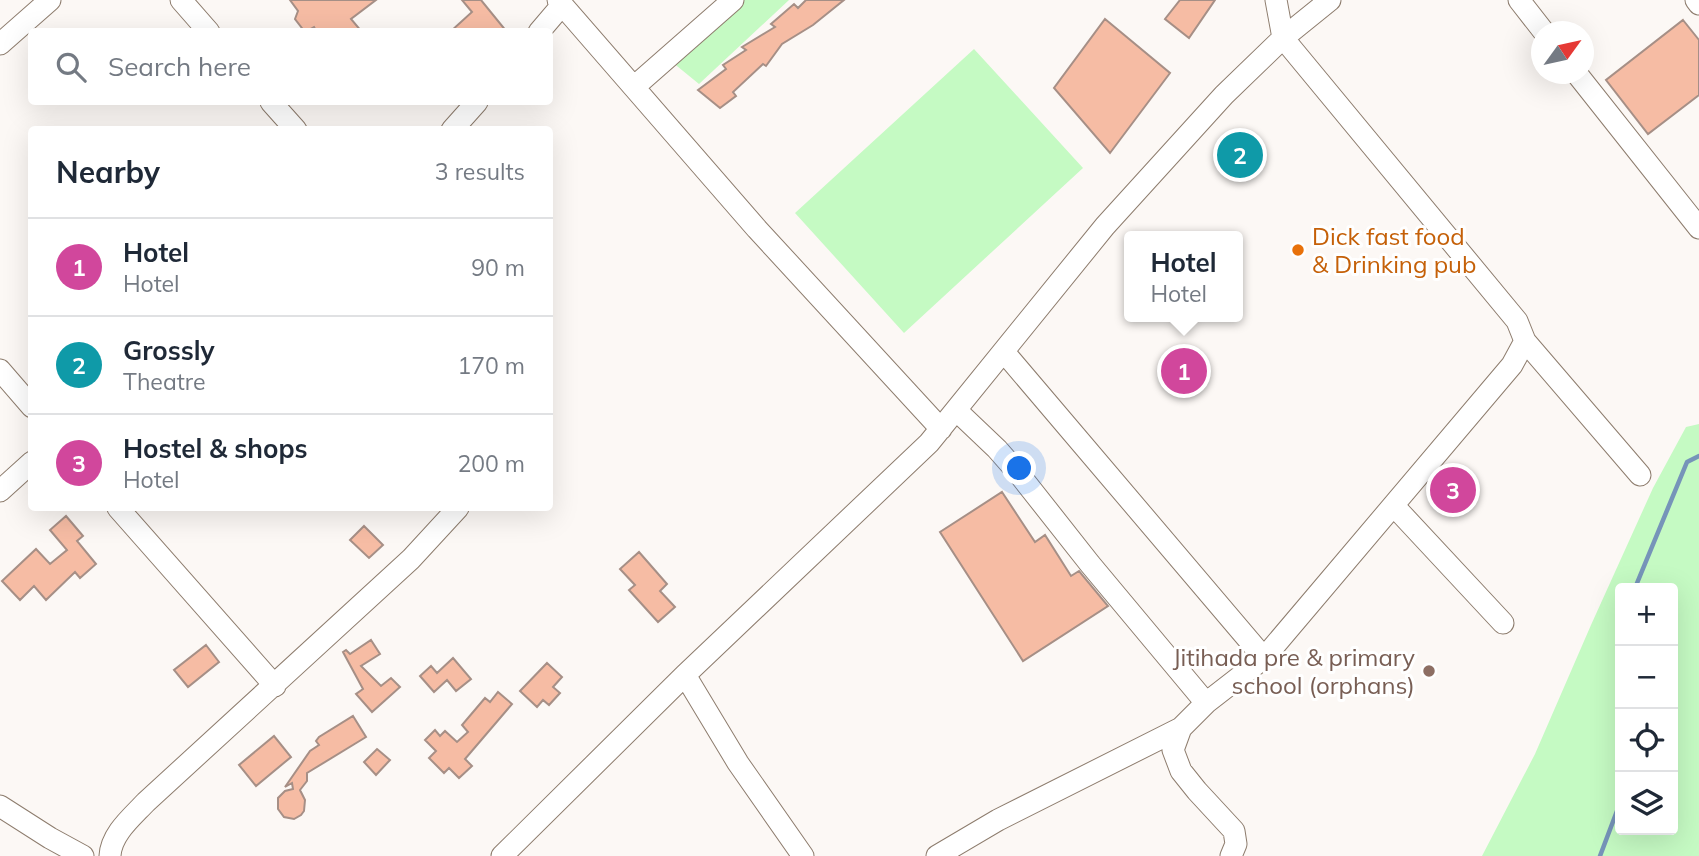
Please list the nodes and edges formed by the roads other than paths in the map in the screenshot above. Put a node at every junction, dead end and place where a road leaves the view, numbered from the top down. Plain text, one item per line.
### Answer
1 (50, 0) edge
2 (181, 0) edge
3 (733, 0) edge
4 (1276, 0) edge
5 (1330, 0) edge
6 (1519, 0) edge
7 (1696, 0) edge
8 (560, 3) edge
9 (1699, 4) edge
10 (1535, 21) edge
11 (206, 28) edge
12 (542, 28) edge
13 (1283, 38) junction
14 (0, 44) edge
15 (1585, 84) edge
16 (634, 87) junction
17 (274, 105) edge
18 (474, 105) edge
19 (292, 126) edge
20 (456, 126) edge
21 (1699, 228) edge
22 (1525, 341) junction
23 (1004, 352) junction
24 (0, 370) edge
25 (28, 402) edge
26 (957, 410) junction
27 (941, 429) junction
28 (28, 466) edge
29 (1640, 475) dead end
30 (0, 491) edge
31 (1394, 506) junction
32 (121, 511) edge
33 (455, 511) edge
34 (1503, 623) dead end
35 (1264, 658) junction
36 (685, 675) junction
37 (275, 686) junction
38 (1206, 703) junction
39 (1181, 728) junction
40 (0, 806) edge
41 (83, 856) edge
42 (110, 856) edge
43 (502, 856) edge
44 (803, 856) edge
45 (937, 856) edge
46 (1231, 856) edge

1 - 14 street
2 - 11 street
3 - 16 street
4 - 13 street
5 - 13 street
6 - 10 street
7 - 9 street
8 - 12 street
8 - 16 street
13 - 22 street
13 - 23 street
15 - 21 street
16 - 27 street
17 - 19 street
18 - 20 street
22 - 29 street
22 - 31 street
23 - 26 street
23 - 35 street
24 - 25 street
26 - 27 street
26 - 38 street
27 - 36 street
28 - 30 street
31 - 34 street
31 - 35 street
32 - 37 street
33 - 37 street
35 - 38 street
36 - 43 street
36 - 44 street
37 - 42 street
38 - 39 street
39 - 45 street
39 - 46 street
40 - 41 street

